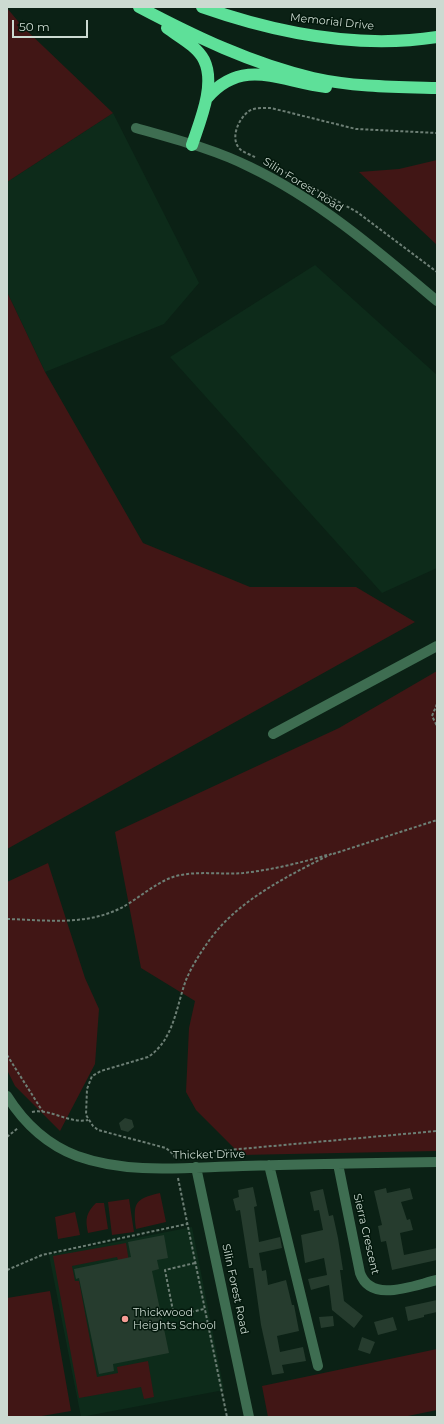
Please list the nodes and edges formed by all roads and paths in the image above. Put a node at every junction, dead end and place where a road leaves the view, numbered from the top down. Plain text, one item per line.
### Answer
1 (139, 7) edge
2 (202, 7) edge
3 (437, 38) edge
4 (437, 88) edge
5 (207, 98) junction
6 (136, 128) dead end
7 (437, 133) edge
8 (192, 145) junction
9 (260, 160) dead end
10 (274, 167) dead end
11 (437, 272) edge
12 (437, 301) edge
13 (437, 646) edge
14 (437, 704) edge
15 (437, 726) edge
16 (273, 734) dead end
17 (437, 820) edge
18 (333, 853) junction
19 (7, 919) edge
20 (7, 1054) edge
21 (7, 1096) edge
22 (43, 1112) junction
23 (30, 1113) dead end
24 (88, 1120) junction
25 (20, 1127) dead end
26 (437, 1131) edge
27 (7, 1137) edge
28 (174, 1155) junction
29 (175, 1161) dead end
30 (437, 1162) edge
31 (338, 1164) junction
32 (269, 1165) junction
33 (196, 1167) junction
34 (178, 1179) dead end
35 (187, 1224) junction
36 (195, 1263) junction
37 (7, 1270) edge
38 (437, 1280) edge
39 (204, 1309) junction
40 (318, 1366) dead end
41 (227, 1417) edge
42 (249, 1417) edge

1 - 4 highway
1 - 5 highway
2 - 3 highway, Memorial Drive
4 - 5 highway
5 - 8 highway
6 - 8 street, Silin Forest Road
7 - 9 path
8 - 12 street, Silin Forest Road
10 - 11 path
13 - 16 street
14 - 15 path
17 - 18 path
18 - 19 path
18 - 24 path
20 - 22 path
21 - 33 street, Thicket Drive
22 - 23 path
22 - 24 path
24 - 28 path
25 - 27 path
26 - 28 path
28 - 29 path
30 - 31 street, Thicket Drive
31 - 32 street, Thicket Drive
31 - 38 street, Sierra Crescent
32 - 33 street, Thicket Drive
32 - 40 street
33 - 42 street, Silin Forest Road
34 - 35 path
35 - 36 path
35 - 37 path
36 - 39 path
36 - 39 path
39 - 41 path

